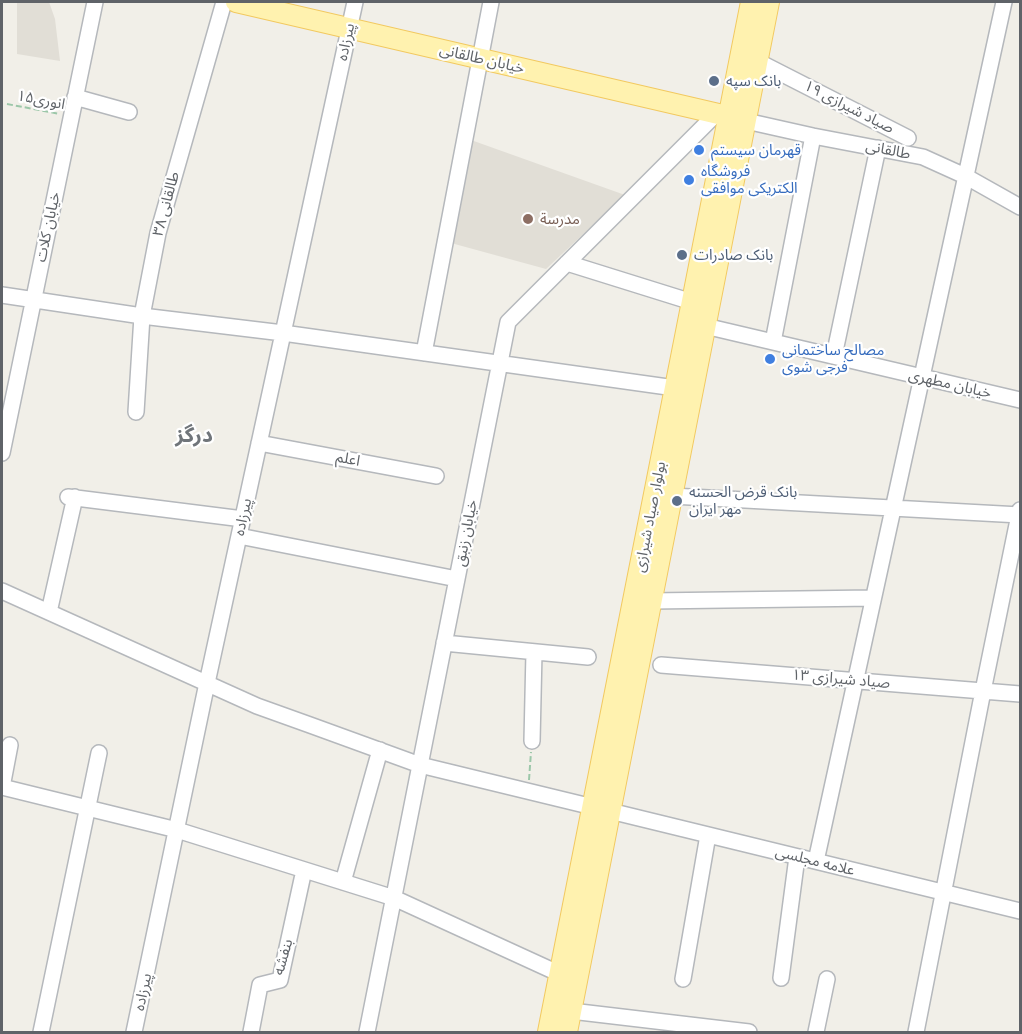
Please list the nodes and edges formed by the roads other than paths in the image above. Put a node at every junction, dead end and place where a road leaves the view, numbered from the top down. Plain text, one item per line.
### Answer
1 (95, 2) edge
2 (224, 2) edge
3 (236, 2) edge
4 (355, 2) edge
5 (492, 2) edge
6 (751, 2) edge
7 (769, 2) edge
8 (1004, 2) edge
9 (349, 28) junction
10 (481, 59) junction
11 (757, 61) junction
12 (75, 97) junction
13 (129, 112) dead end
14 (730, 117) junction
15 (813, 136) junction
16 (908, 138) dead end
17 (878, 148) junction
18 (965, 176) junction
19 (1020, 207) edge
20 (567, 263) junction
21 (2, 295) edge
22 (33, 299) junction
23 (692, 303) junction
24 (142, 316) junction
25 (705, 326) junction
26 (283, 333) junction
27 (772, 342) junction
28 (424, 353) junction
29 (834, 356) junction
30 (500, 363) junction
31 (921, 377) junction
32 (675, 388) junction
33 (1020, 400) edge
34 (136, 412) dead end
35 (260, 443) junction
36 (2, 453) edge
37 (436, 476) dead end
38 (672, 496) junction
39 (893, 508) junction
40 (1020, 513) edge
41 (243, 519) junction
42 (239, 536) junction
43 (457, 579) junction
44 (2, 591) edge
45 (873, 598) junction
46 (651, 602) junction
47 (49, 612) junction
48 (444, 643) junction
49 (534, 652) junction
50 (588, 657) dead end
51 (661, 664) dead end
52 (855, 681) junction
53 (207, 683) junction
54 (983, 691) junction
55 (1020, 694) edge
56 (531, 741) road end
57 (10, 745) dead end
58 (380, 750) junction
59 (99, 753) dead end
60 (420, 765) junction
61 (2, 787) edge
62 (87, 809) junction
63 (601, 809) junction
64 (177, 830) junction
65 (708, 835) junction
66 (798, 857) junction
67 (816, 861) junction
68 (304, 870) junction
69 (344, 882) junction
70 (944, 892) junction
71 (394, 898) junction
72 (1020, 911) edge
73 (560, 974) junction
74 (781, 978) dead end
75 (683, 979) dead end
76 (827, 979) dead end
77 (571, 1011) junction
78 (41, 1032) edge
79 (134, 1032) edge
80 (251, 1032) edge
81 (367, 1032) edge
82 (548, 1032) edge
83 (567, 1032) edge
84 (749, 1032) edge
85 (816, 1032) edge
86 (916, 1032) edge

1 - 12 street, خیابان کلات
2 - 24 street, طالقانی ۳۸
3 - 9 main road, خیابان طالقانی
4 - 9 street, پیرزاده
5 - 10 street
6 - 14 main road, بولوار صیاد شیرازی
7 - 11 main road, بولوار صیاد شیرازی
8 - 18 street
9 - 10 main road, خیابان طالقانی
9 - 26 street, پیرزاده
10 - 14 main road, خیابان طالقانی
10 - 28 street
11 - 14 main road, بولوار صیاد شیرازی
11 - 16 street, صیاد شیرازی ۱۹
12 - 13 street
12 - 22 street, خیابان کلات
14 - 15 street, طالقانی
14 - 20 street, خیابان زنبق
14 - 23 main road, بولوار صیاد شیرازی
14 - 25 main road, بولوار صیاد شیرازی
15 - 17 street, طالقانی
15 - 27 street
17 - 18 street, طالقانی
17 - 29 street
18 - 19 street, طالقانی
18 - 31 street
20 - 23 street
20 - 30 street, خیابان زنبق
21 - 22 street
22 - 24 street
22 - 36 street, خیابان کلات
23 - 32 main road, بولوار صیاد شیرازی
24 - 26 street
24 - 34 street, طالقانی ۳۸
25 - 27 street, خیابان مطهری
25 - 38 main road, بولوار صیاد شیرازی
26 - 28 street
26 - 35 street, پیرزاده
27 - 29 street, خیابان مطهری
28 - 30 street
29 - 31 street, خیابان مطهری
30 - 32 street
30 - 43 street, خیابان زنبق
31 - 33 street, خیابان مطهری
31 - 39 street
32 - 63 main road, بولوار صیاد شیرازی
35 - 37 street, اعلم
35 - 41 street, پیرزاده
38 - 39 street
38 - 46 main road, بولوار صیاد شیرازی
39 - 40 street
39 - 45 street
40 - 54 street
41 - 42 street, پیرزاده
41 - 47 street
42 - 43 street
42 - 53 street, پیرزاده
43 - 48 street, خیابان زنبق
44 - 47 street, علامه مجلسی
45 - 46 street
45 - 52 street
46 - 63 main road, بولوار صیاد شیرازی
47 - 53 street, علامه مجلسی
48 - 49 street
48 - 60 street, خیابان زنبق
49 - 50 street
49 - 56 street
51 - 52 street, صیاد شیرازی ۱۳
52 - 54 street, صیاد شیرازی ۱۳
52 - 67 street
53 - 58 street, علامه مجلسی
53 - 64 street, پیرزاده
54 - 55 street, صیاد شیرازی ۱۳
54 - 70 street
57 - 61 street
58 - 60 street, علامه مجلسی
58 - 69 street
59 - 62 street
60 - 63 street, علامه مجلسی
60 - 71 street, خیابان زنبق
61 - 62 street
62 - 64 street
62 - 78 street
63 - 65 street, علامه مجلسی
63 - 73 main road, بولوار صیاد شیرازی
63 - 77 main road, بولوار صیاد شیرازی
64 - 68 street
64 - 79 street, پیرزاده
65 - 66 street, علامه مجلسی
65 - 75 street
66 - 67 street, علامه مجلسی
66 - 74 street
67 - 70 street, علامه مجلسی
68 - 69 street
68 - 80 street, بنفشه
69 - 71 street
70 - 72 street, علامه مجلسی
70 - 86 street
71 - 73 street
71 - 81 street, خیابان زنبق
73 - 82 main road, بولوار صیاد شیرازی
76 - 85 street
77 - 83 main road, بولوار صیاد شیرازی
77 - 84 street

